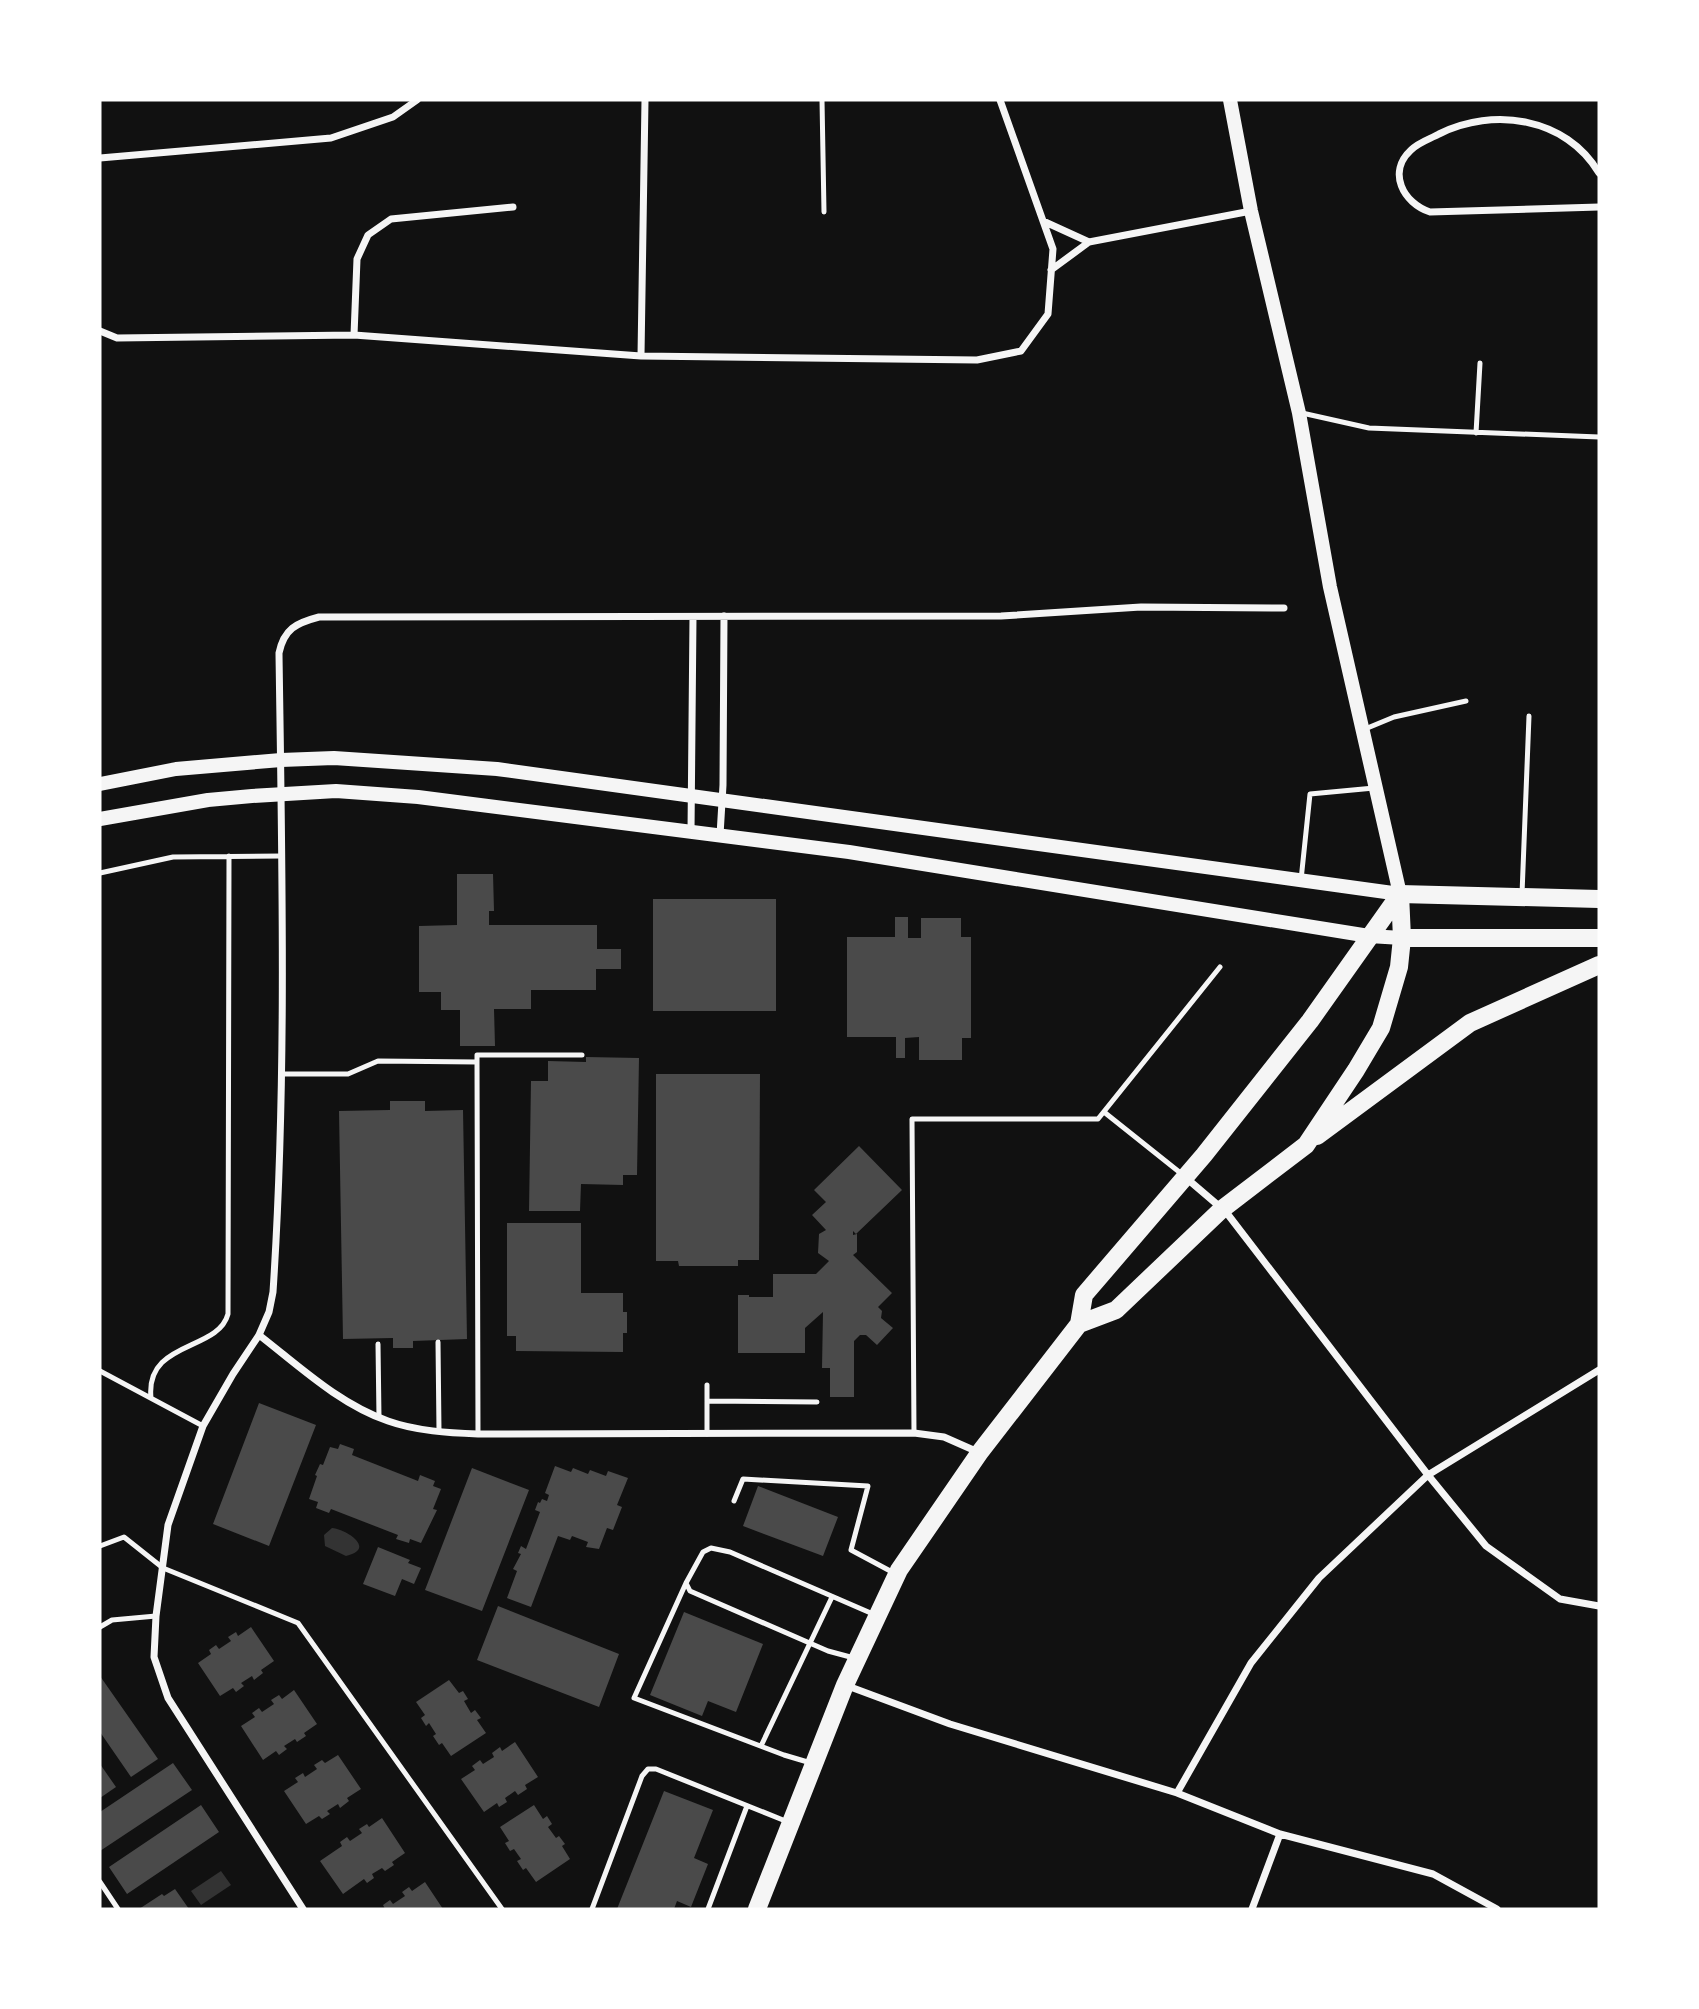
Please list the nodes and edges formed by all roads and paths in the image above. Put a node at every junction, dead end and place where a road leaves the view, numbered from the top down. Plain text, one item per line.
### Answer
1 (417, 100) edge
2 (645, 100) edge
3 (822, 100) edge
4 (1000, 100) edge
5 (1230, 100) edge
6 (100, 158) edge
7 (1599, 173) edge
8 (513, 207) dead end
9 (1599, 207) edge
10 (1251, 211) junction
11 (824, 212) dead end
12 (1043, 221) junction
13 (1089, 242) junction
14 (1051, 270) junction
15 (100, 331) edge
16 (354, 335) junction
17 (641, 356) junction
18 (1480, 363) dead end
19 (1299, 413) junction
20 (1476, 433) junction
21 (1599, 437) edge
22 (1284, 608) dead end
23 (724, 616) junction
24 (693, 617) junction
25 (1466, 701) dead end
26 (1529, 716) dead end
27 (1363, 730) junction
28 (281, 760) junction
29 (100, 784) edge
30 (1376, 788) junction
31 (282, 794) junction
32 (691, 795) junction
33 (722, 799) junction
34 (100, 819) edge
35 (691, 831) junction
36 (720, 835) junction
37 (229, 856) junction
38 (282, 856) junction
39 (100, 873) edge
40 (1301, 880) junction
41 (1400, 894) junction
42 (1522, 897) junction
43 (1599, 899) edge
44 (1369, 936) junction
45 (1402, 938) junction
46 (1599, 938) edge
47 (1599, 965) edge
48 (1220, 967) dead end
49 (582, 1055) dead end
50 (477, 1062) junction
51 (280, 1074) junction
52 (1104, 1112) junction
53 (1306, 1145) junction
54 (1185, 1177) junction
55 (1223, 1209) junction
56 (1079, 1324) junction
57 (259, 1335) junction
58 (438, 1342) dead end
59 (378, 1344) dead end
60 (1599, 1370) edge
61 (100, 1371) edge
62 (707, 1385) dead end
63 (151, 1398) junction
64 (707, 1401) junction
65 (817, 1402) dead end
66 (379, 1418) junction
67 (203, 1426) junction
68 (439, 1431) junction
69 (914, 1433) junction
70 (478, 1434) junction
71 (707, 1434) junction
72 (980, 1452) junction
73 (1428, 1475) junction
74 (734, 1501) dead end
75 (100, 1546) edge
76 (163, 1568) junction
77 (897, 1574) junction
78 (686, 1583) junction
79 (832, 1597) junction
80 (1599, 1605) edge
81 (156, 1616) junction
82 (878, 1616) junction
83 (100, 1627) edge
84 (809, 1643) junction
85 (858, 1659) junction
86 (845, 1685) junction
87 (761, 1746) junction
88 (814, 1764) junction
89 (1177, 1793) junction
90 (747, 1806) junction
91 (791, 1824) junction
92 (1280, 1834) junction
93 (100, 1882) edge
94 (118, 1909) edge
95 (303, 1909) edge
96 (502, 1909) edge
97 (592, 1909) edge
98 (708, 1909) edge
99 (757, 1909) edge
100 (1252, 1909) edge
101 (1497, 1909) edge

1 - 6 street
2 - 17 street
3 - 11 lane
4 - 12 street
5 - 10 main road
7 - 9 street
8 - 16 street
10 - 13 street
10 - 19 main road
12 - 13 street
12 - 14 street
13 - 14 street
14 - 17 street
15 - 16 street
16 - 17 street
18 - 20 lane
19 - 20 lane
19 - 27 main road
20 - 21 lane
22 - 23 street
23 - 24 street
23 - 33 street
24 - 28 street
24 - 32 street
25 - 27 lane
26 - 42 lane
27 - 30 main road
28 - 29 main road
28 - 31 street
28 - 32 main road
30 - 40 lane
30 - 41 main road
31 - 34 main road
31 - 35 main road
31 - 38 street
32 - 33 main road
32 - 35 street
33 - 36 street
33 - 40 main road
35 - 36 main road
36 - 44 main road
37 - 38 lane
37 - 39 lane
37 - 63 lane
38 - 51 street
40 - 41 main road
41 - 42 main road
41 - 44 main road
41 - 45 main road
42 - 43 main road
44 - 45 main road
44 - 54 main road
45 - 46 main road
45 - 53 main road
47 - 53 main road
48 - 52 lane
49 - 50 lane
50 - 51 lane
50 - 70 lane
51 - 57 street
52 - 54 lane
52 - 69 lane
53 - 55 main road
54 - 55 street
54 - 56 main road
55 - 56 main road
55 - 73 street
56 - 72 main road
57 - 66 street
57 - 67 street
58 - 68 lane
59 - 66 lane
60 - 73 street
61 - 63 lane
62 - 64 lane
63 - 67 lane
64 - 65 lane
64 - 71 lane
66 - 68 street
67 - 76 street
68 - 70 street
69 - 71 street
69 - 72 street
70 - 71 street
72 - 77 main road
73 - 80 street
73 - 89 street
74 - 77 lane
75 - 76 lane
76 - 81 street
76 - 96 lane
77 - 82 main road
78 - 79 lane
78 - 84 lane
78 - 87 lane
79 - 82 lane
79 - 84 lane
81 - 83 lane
81 - 95 street
82 - 85 main road
84 - 85 lane
84 - 87 lane
85 - 86 main road
86 - 88 main road
86 - 89 street
87 - 88 lane
88 - 91 main road
89 - 92 street
90 - 91 lane
90 - 97 lane
90 - 98 lane
91 - 99 main road
92 - 100 street
92 - 101 street
93 - 94 lane

